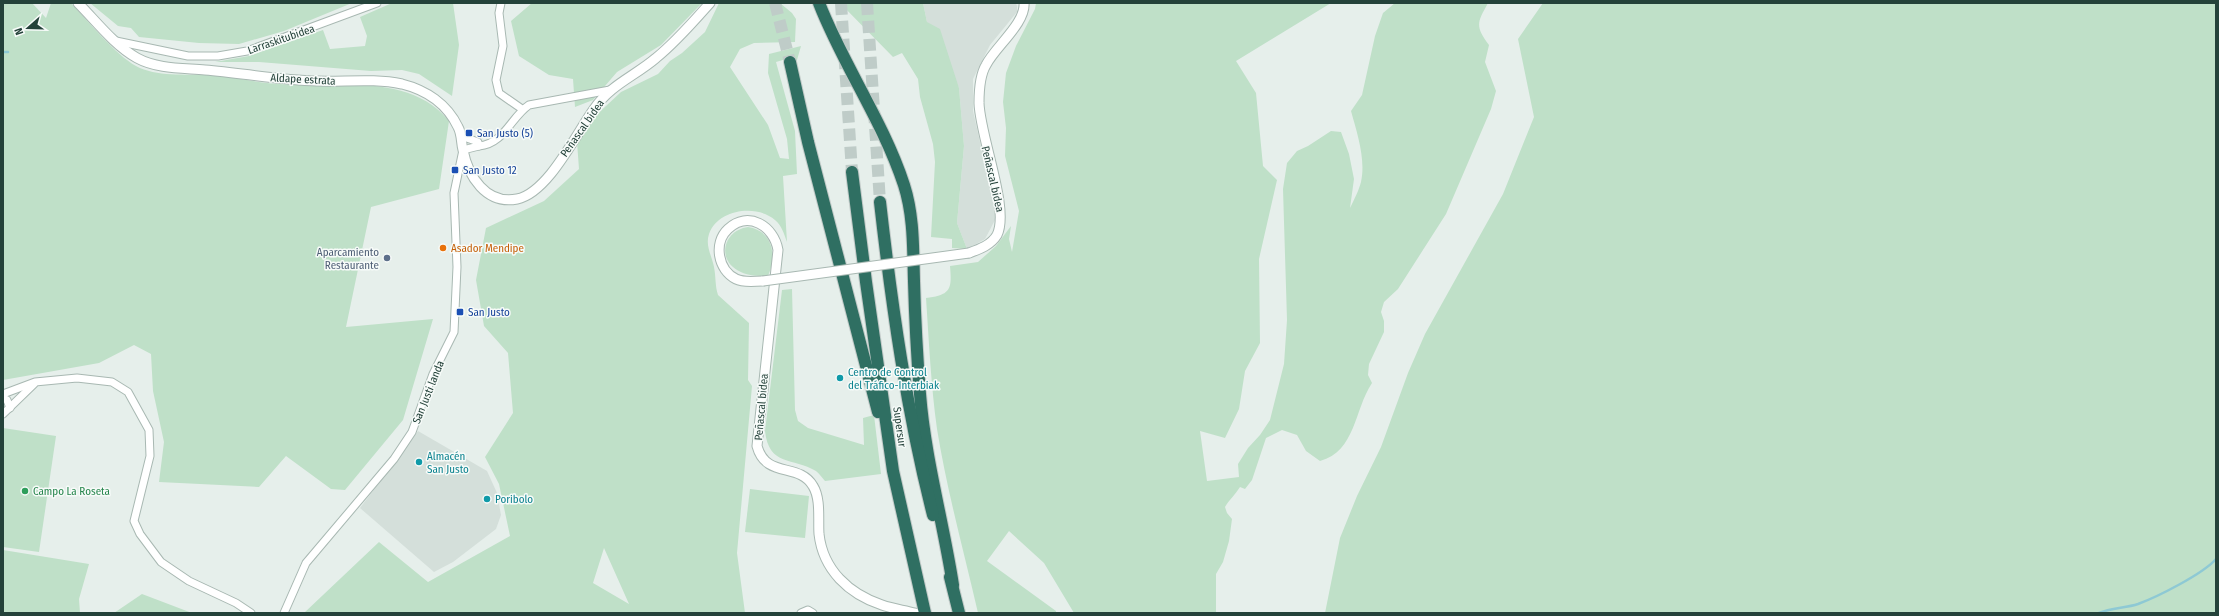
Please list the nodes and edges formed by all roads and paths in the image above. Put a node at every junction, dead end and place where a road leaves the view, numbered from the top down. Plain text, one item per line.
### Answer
1 (78, 3) edge
2 (377, 3) edge
3 (501, 3) edge
4 (710, 3) edge
5 (819, 3) edge
6 (1024, 3) edge
7 (116, 41) junction
8 (790, 62) tunnel mouth
9 (610, 90) junction
10 (522, 109) junction
11 (461, 136) junction
12 (479, 146) junction
13 (463, 150) junction
14 (852, 172) tunnel mouth
15 (880, 202) tunnel mouth
16 (35, 382) junction
17 (3, 394) edge
18 (3, 398) edge
19 (10, 408) junction
20 (3, 414) edge
21 (893, 471) junction
22 (942, 537) junction
23 (251, 613) edge
24 (284, 613) edge
25 (800, 613) edge
26 (813, 613) edge
27 (915, 613) edge
28 (925, 613) edge
29 (959, 613) edge

1 - 7 street
2 - 7 street, Larraskitubidea
3 - 10 street
4 - 9 street, Peñascal bidea
5 - 22 highway
6 - 27 street, Peñascal bidea, bridge
7 - 11 street, Aldape estrata
8 - 21 highway
9 - 10 street
9 - 13 street, Peñascal bidea
10 - 12 street
11 - 12 street
11 - 13 street, Aldape estrata
12 - 13 street
13 - 24 street, San Justi landa
14 - 21 highway, Supersur
15 - 22 highway, Supersur
16 - 17 street
16 - 19 street
16 - 23 street
18 - 19 street
19 - 20 street
21 - 28 highway, Supersur
22 - 29 highway
25 - 26 street

